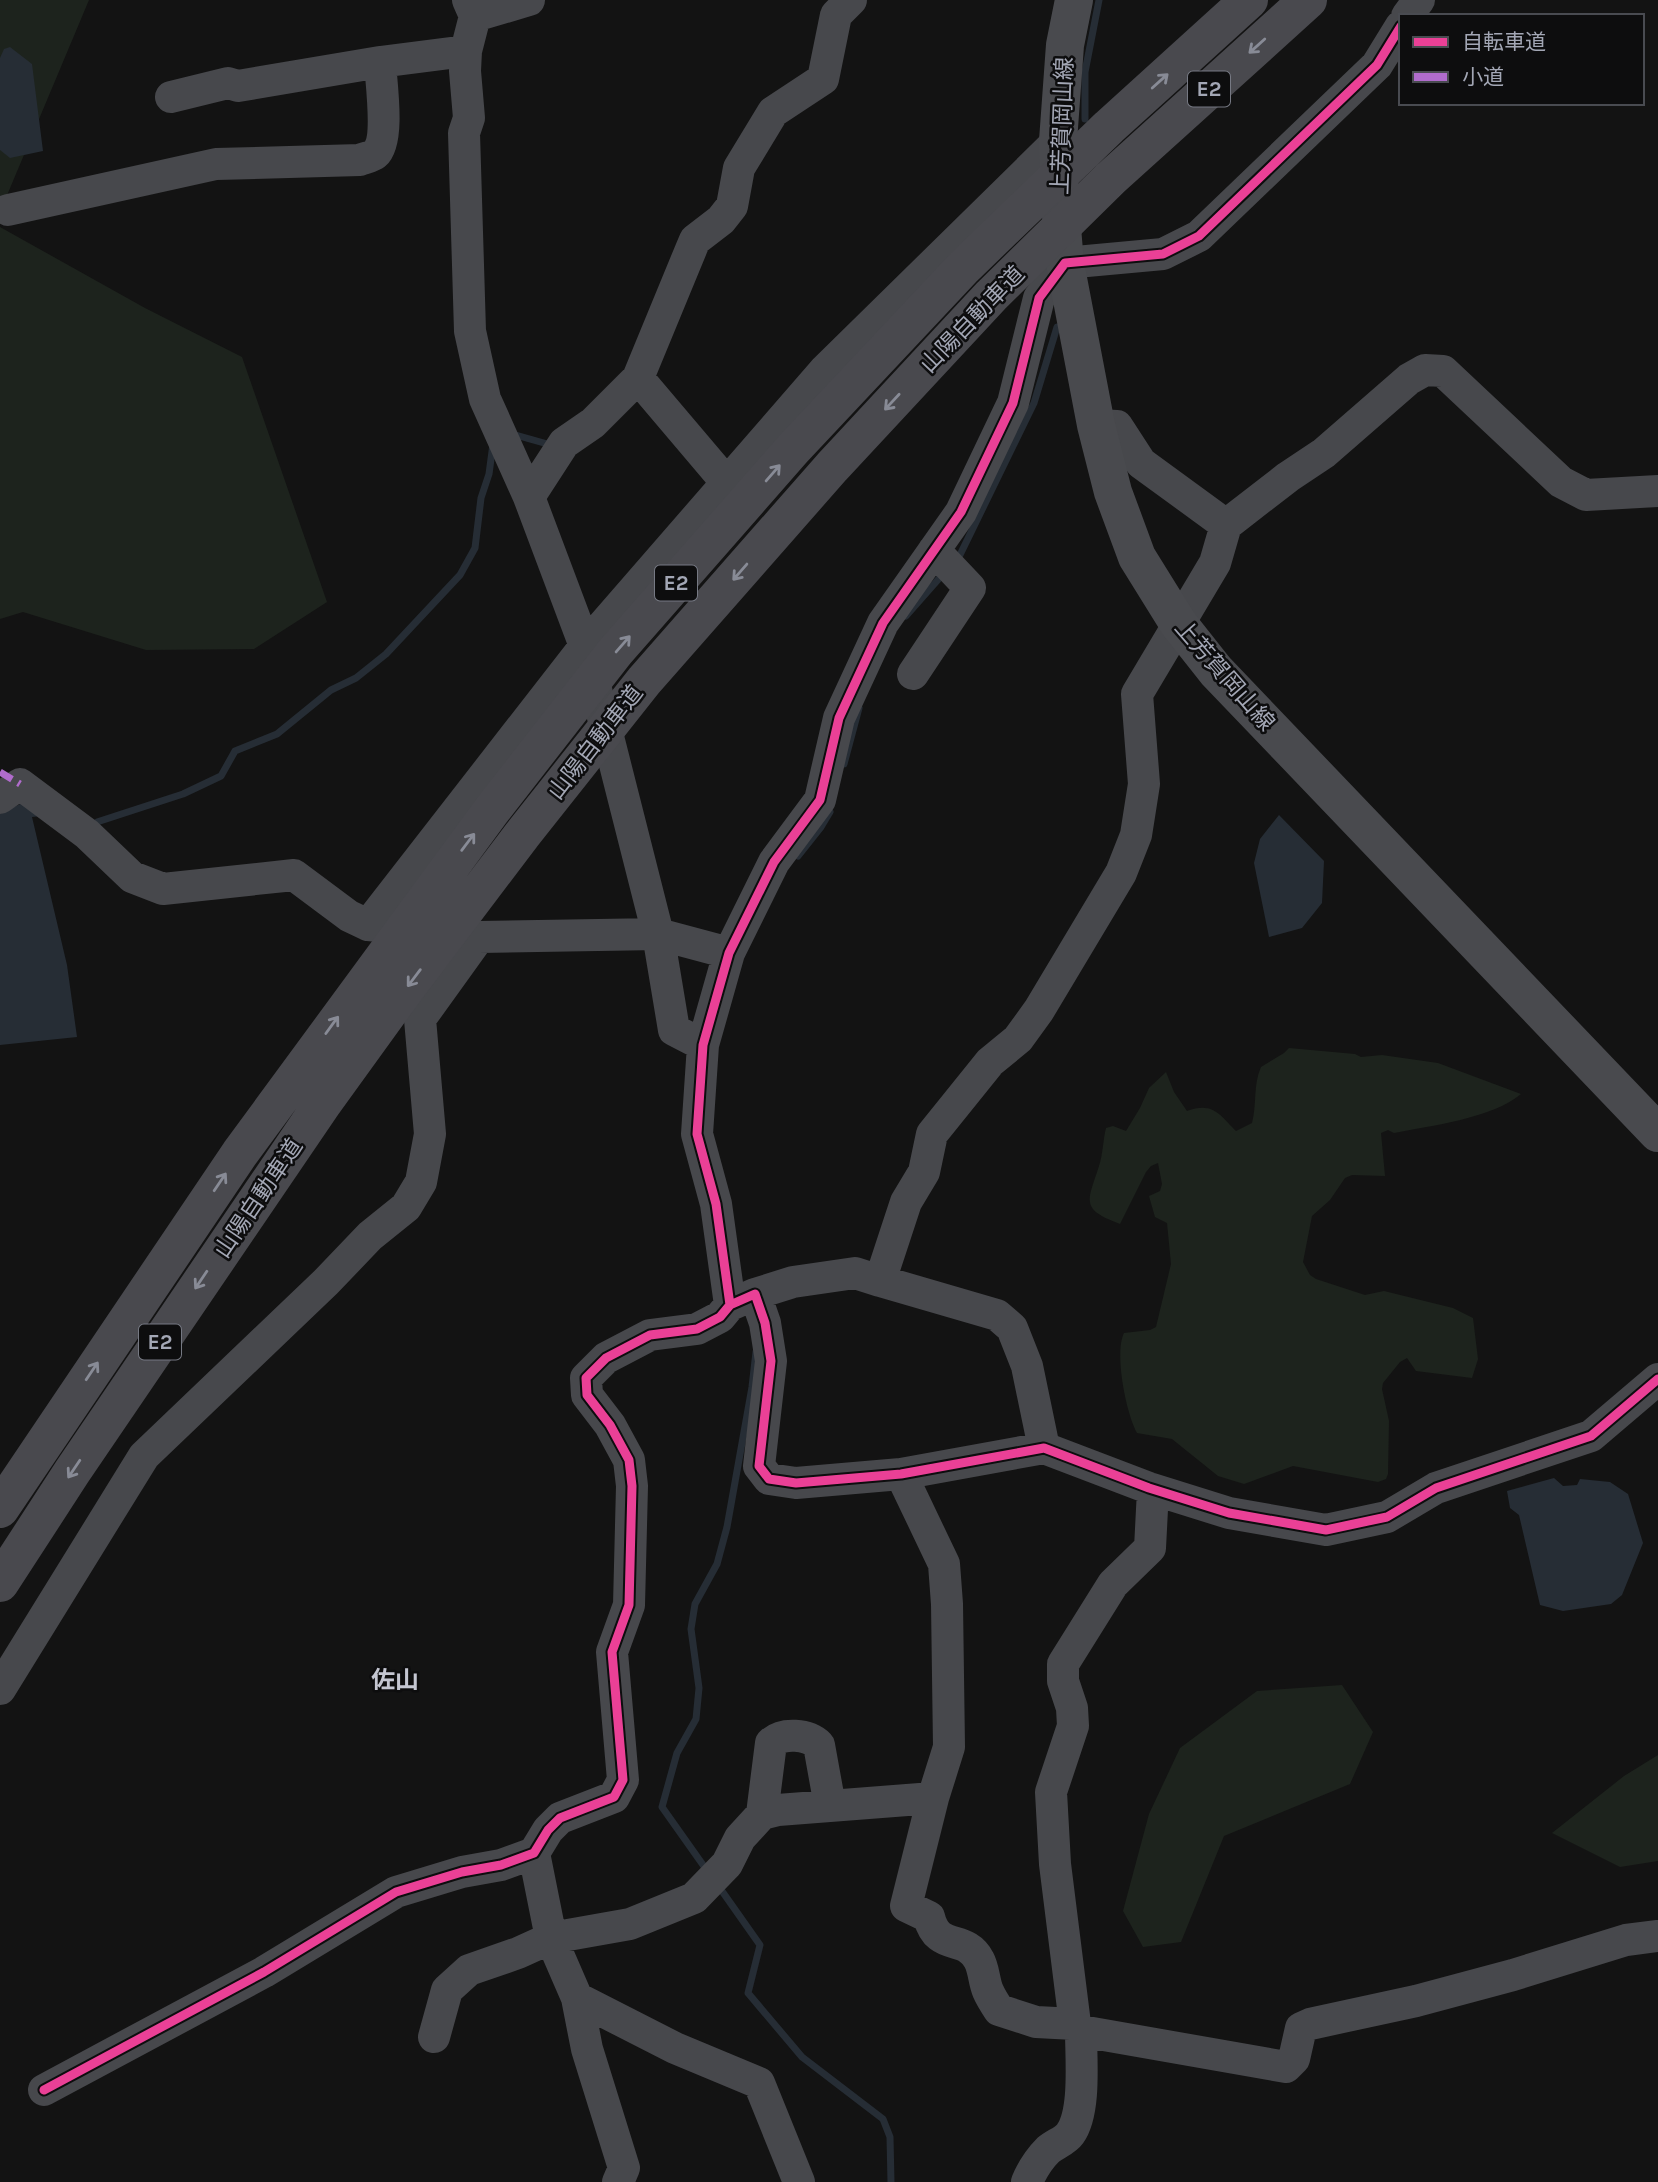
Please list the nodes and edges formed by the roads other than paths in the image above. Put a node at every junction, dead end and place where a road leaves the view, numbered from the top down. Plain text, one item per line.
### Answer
1 (529, 0) edge
2 (851, 0) edge
3 (1074, 0) edge
4 (1249, 0) edge
5 (1308, 0) edge
6 (466, 5) edge
7 (1399, 29) edge
8 (460, 51) junction
9 (380, 62) junction
10 (171, 97) dead end
11 (1058, 141) junction
12 (8, 210) dead end
13 (1065, 263) junction
14 (641, 382) junction
15 (1096, 425) junction
16 (727, 483) junction
17 (1658, 491) edge
18 (529, 497) junction
19 (1226, 525) junction
20 (934, 550) junction
21 (1178, 623) junction
22 (585, 646) junction
23 (913, 674) dead end
24 (0, 798) edge
25 (368, 925) junction
26 (658, 934) junction
27 (479, 937) junction
28 (729, 953) junction
29 (703, 1045) junction
30 (1658, 1133) edge
31 (880, 1281) junction
32 (743, 1299) junction
33 (1658, 1379) edge
34 (1044, 1448) junction
35 (901, 1474) junction
36 (1153, 1490) junction
37 (0, 1509) edge
38 (0, 1583) edge
39 (0, 1689) edge
40 (933, 1798) junction
41 (830, 1806) junction
42 (762, 1814) junction
43 (534, 1853) junction
44 (1658, 1936) edge
45 (551, 1938) junction
46 (576, 1998) junction
47 (1078, 2028) junction
48 (434, 2037) dead end
49 (44, 2090) dead end
50 (618, 2182) edge
51 (799, 2182) edge
52 (1027, 2182) edge

1 - 6 street
2 - 14 street
3 - 11 main road, 上芳賀岡山線
37 -> 4 highway, 山陽自動車道 / E2
5 -> 38 highway, 山陽自動車道 / E2
6 - 8 street
7 - 13 street
8 - 9 street
8 - 18 street
9 - 10 street
9 - 12 street
11 - 13 main road, 上芳賀岡山線
11 - 16 street
13 - 15 main road, 上芳賀岡山線
13 - 20 street
14 - 16 street
14 - 18 street
15 - 19 street
15 - 21 main road, 上芳賀岡山線
16 - 22 street
17 - 19 street
18 - 22 street
19 - 21 street
20 - 23 street
20 - 28 street
21 - 30 main road, 上芳賀岡山線
21 - 31 street
22 - 25 street
22 - 26 street
24 - 25 street
25 - 27 street
26 - 27 street
26 - 28 street
26 - 29 street
27 - 39 street
28 - 29 street
29 - 32 street
31 - 32 street
31 - 34 street
32 - 35 street
32 - 43 street
33 - 36 street
34 - 35 street
34 - 36 street
35 - 40 street
36 - 47 street
40 - 41 street
40 - 47 street
41 - 42 street
41 - 42 street
42 - 45 street
43 - 45 street
43 - 49 street
44 - 47 street
45 - 46 street
45 - 48 street
46 - 50 street
46 - 51 street
47 - 52 street

